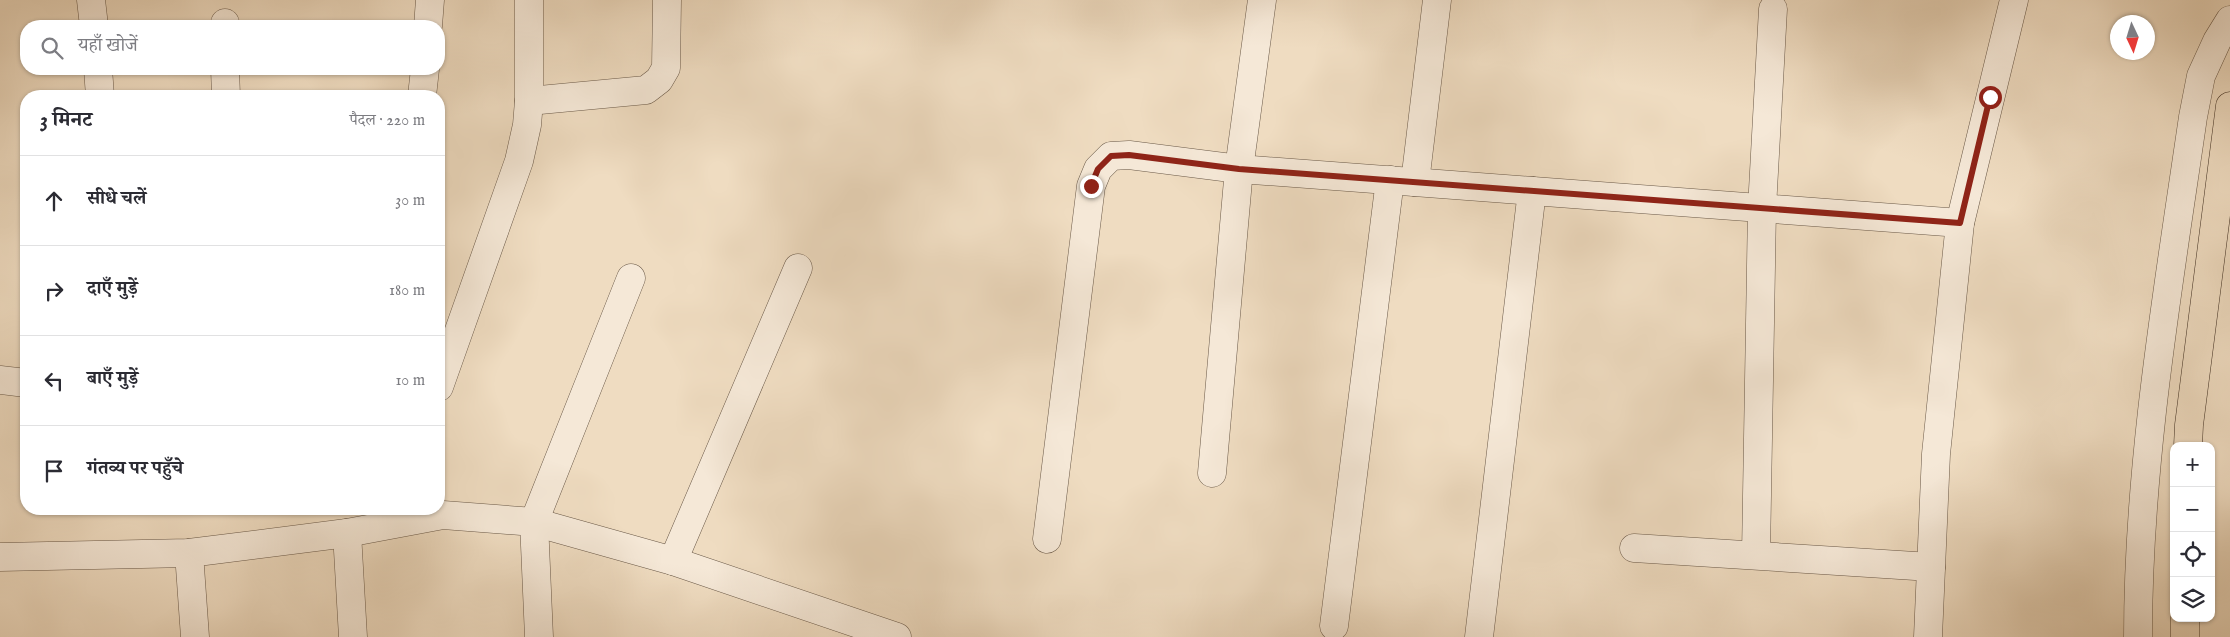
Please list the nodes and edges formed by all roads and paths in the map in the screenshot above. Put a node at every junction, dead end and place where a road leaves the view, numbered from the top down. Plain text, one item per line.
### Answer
1 (91, 0) edge
2 (430, 0) edge
3 (529, 0) edge
4 (667, 0) edge
5 (1262, 0) edge
6 (1437, 0) edge
7 (2014, 0) edge
8 (1773, 9) dead end
9 (93, 20) edge
10 (428, 20) edge
11 (2230, 20) edge
12 (98, 75) edge
13 (226, 75) edge
14 (425, 75) edge
15 (100, 90) edge
16 (226, 90) edge
17 (423, 90) edge
18 (529, 101) junction
19 (2230, 106) edge
20 (1239, 169) junction
21 (1402, 181) junction
22 (1532, 191) junction
23 (1762, 208) junction
24 (1960, 223) junction
25 (798, 268) dead end
26 (631, 278) dead end
27 (445, 370) edge
28 (0, 380) edge
29 (20, 382) edge
30 (2188, 442) edge
31 (1212, 473) dead end
32 (445, 513) edge
33 (427, 515) edge
34 (534, 522) junction
35 (347, 533) junction
36 (1047, 539) dead end
37 (1634, 548) dead end
38 (189, 553) junction
39 (1756, 554) junction
40 (0, 558) edge
41 (673, 561) junction
42 (1931, 567) junction
43 (2186, 622) edge
44 (1334, 626) dead end
45 (195, 637) edge
46 (353, 637) edge
47 (540, 637) edge
48 (897, 637) edge
49 (1479, 637) edge
50 (1928, 637) edge
51 (2138, 637) edge
52 (2185, 637) edge

1 - 9 street
2 - 10 street
3 - 18 street
4 - 18 street
5 - 20 street
6 - 21 street
7 - 24 street
8 - 23 street
11 - 51 street
12 - 15 street
13 - 16 street
14 - 17 street
18 - 27 street
19 - 30 main road
20 - 21 street
20 - 31 street
20 - 36 street
21 - 22 street
21 - 44 street
22 - 23 street
22 - 49 street
23 - 24 street
23 - 39 street
24 - 42 street
25 - 41 street
26 - 34 street
28 - 29 street
32 - 34 street
33 - 35 street
34 - 41 street
34 - 47 street
35 - 38 street
35 - 46 street
37 - 39 street
38 - 40 street
38 - 45 street
39 - 42 street
41 - 48 street
42 - 50 street
43 - 52 main road

